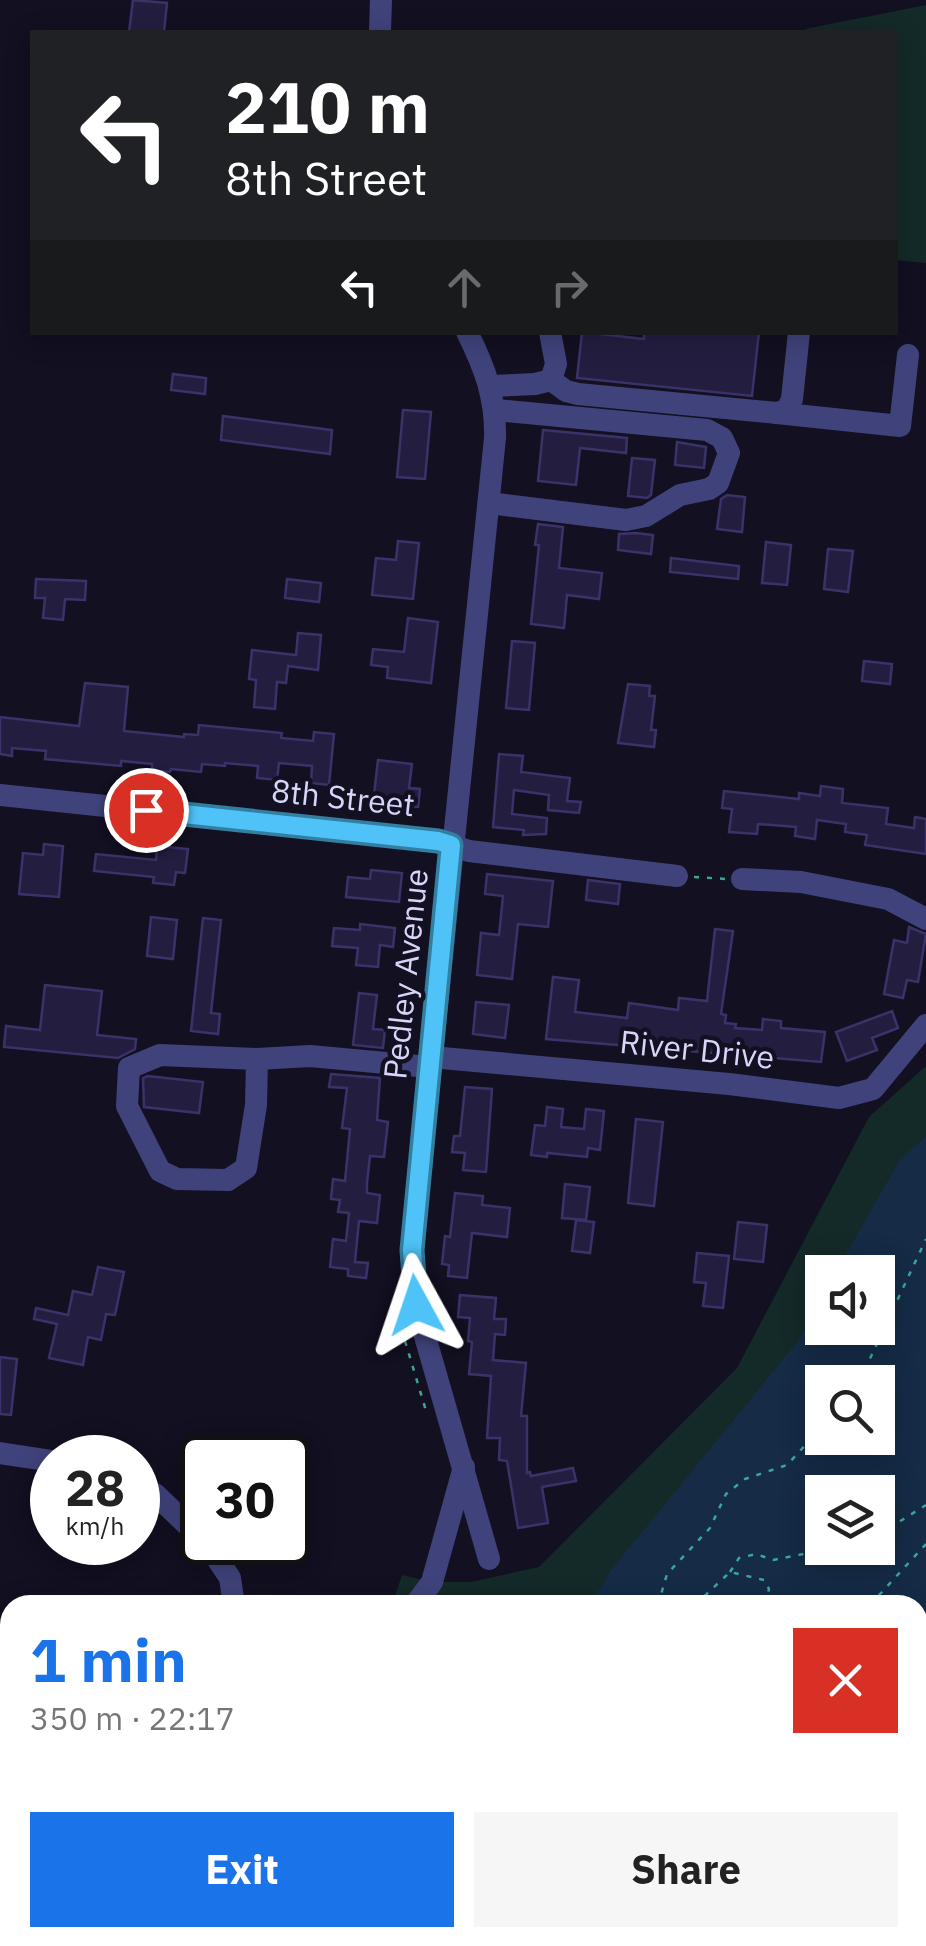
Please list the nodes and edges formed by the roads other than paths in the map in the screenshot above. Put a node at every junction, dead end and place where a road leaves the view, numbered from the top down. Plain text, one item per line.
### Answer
1 (380, 0) edge
2 (380, 30) edge
3 (467, 335) edge
4 (551, 335) edge
5 (799, 335) edge
6 (908, 355) dead end
7 (551, 380) junction
8 (491, 386) junction
9 (496, 410) junction
10 (777, 413) junction
11 (489, 502) junction
12 (0, 794) edge
13 (451, 845) junction
14 (677, 876) road end
15 (742, 879) road end
16 (926, 919) edge
17 (926, 1025) edge
18 (258, 1059) junction
19 (430, 1062) junction
20 (0, 1452) edge
21 (30, 1457) edge
22 (464, 1467) junction
23 (160, 1499) edge
24 (180, 1518) edge
25 (489, 1559) dead end
26 (221, 1565) edge
27 (233, 1595) edge
28 (422, 1595) edge

1 - 2 street
3 - 8 street, Pedley Avenue
4 - 7 street
5 - 10 street
6 - 10 street
7 - 8 street
7 - 10 street
8 - 9 street, Pedley Avenue
9 - 11 street, Pedley Avenue
9 - 11 street
11 - 13 street, Pedley Avenue
12 - 13 street, 8th Street
13 - 14 street, 8th Street
13 - 19 street, Pedley Avenue
15 - 16 street
17 - 19 street, River Drive
18 - 18 street
18 - 19 street, River Drive
19 - 22 street, Pedley Avenue
20 - 21 street
22 - 25 street, Pedley Avenue
22 - 28 street
23 - 24 street
26 - 27 street

